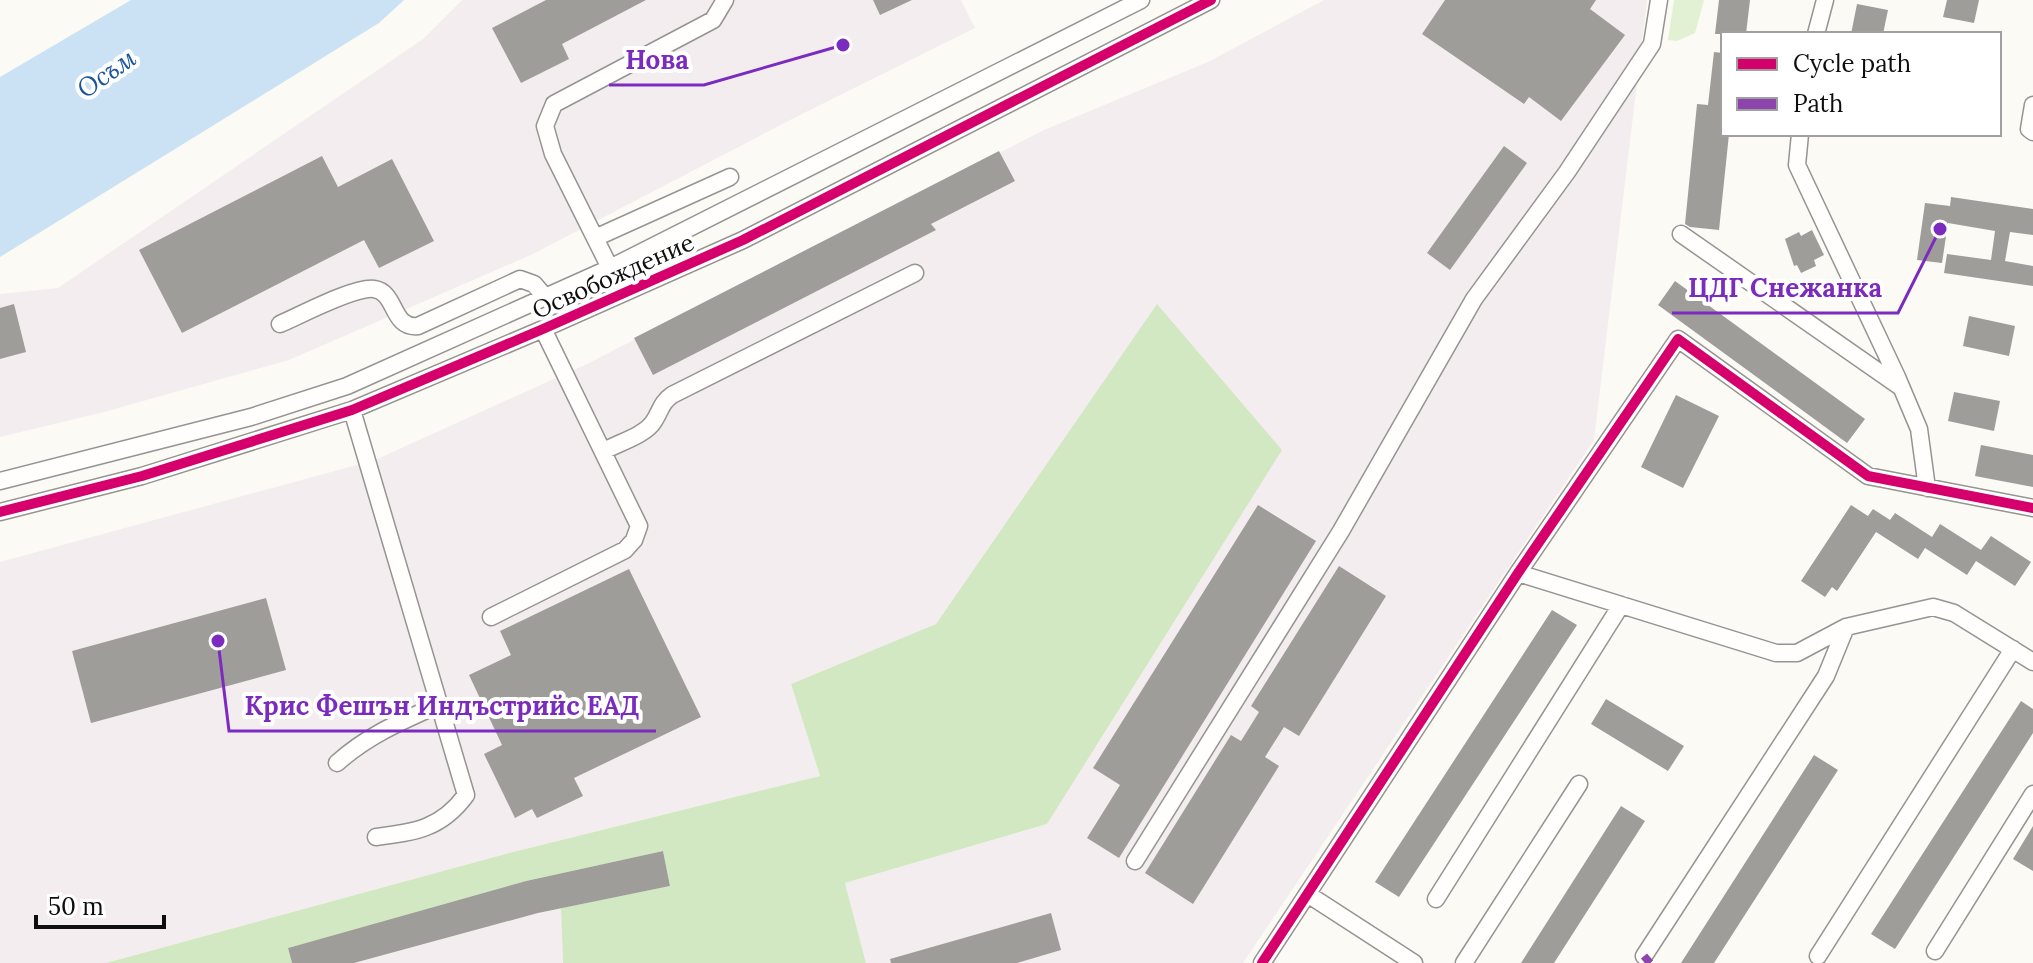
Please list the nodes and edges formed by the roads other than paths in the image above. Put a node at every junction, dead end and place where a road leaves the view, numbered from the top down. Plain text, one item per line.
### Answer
1 (725, 0) edge
2 (1141, 0) edge
3 (1211, 0) edge
4 (1659, 0) edge
5 (1825, 0) edge
6 (1817, 32) edge
7 (2033, 105) edge
8 (2033, 132) edge
9 (1800, 136) edge
10 (730, 177) dead end
11 (1681, 234) dead end
12 (595, 238) junction
13 (610, 268) junction
14 (915, 273) dead end
15 (545, 297) junction
16 (280, 324) dead end
17 (543, 329) junction
18 (1902, 388) junction
19 (352, 410) junction
20 (604, 451) junction
21 (0, 481) edge
22 (1927, 488) junction
23 (2033, 508) edge
24 (0, 512) edge
25 (1518, 573) junction
26 (1621, 605) junction
27 (491, 617) dead end
28 (1846, 627) junction
29 (2013, 649) junction
30 (2033, 662) edge
31 (440, 704) junction
32 (337, 763) dead end
33 (1579, 784) dead end
34 (2033, 794) edge
35 (376, 837) dead end
36 (1135, 861) dead end
37 (1309, 895) junction
38 (1436, 899) dead end
39 (1935, 951) dead end
40 (1644, 956) dead end
41 (1818, 956) dead end
42 (1262, 963) edge
43 (1414, 963) edge
44 (1464, 963) edge

1 - 12 street
2 - 13 street, Освобождение
3 - 17 street, Освобождение
4 - 36 street
5 - 6 street
7 - 8 street
9 - 18 street
10 - 12 street
11 - 18 street
12 - 13 street
13 - 15 street, Освобождение
14 - 20 street
15 - 16 street
15 - 21 street, Освобождение
17 - 19 street, Освобождение
17 - 20 street
18 - 22 street
19 - 24 street, Освобождение
19 - 31 street
20 - 27 street
22 - 23 street
22 - 25 street
25 - 26 street
25 - 37 street
26 - 28 street
26 - 38 street
28 - 29 street
28 - 40 street
29 - 30 street
29 - 41 street
31 - 32 street
31 - 35 street
33 - 44 street
34 - 39 street
37 - 42 street
37 - 43 street

